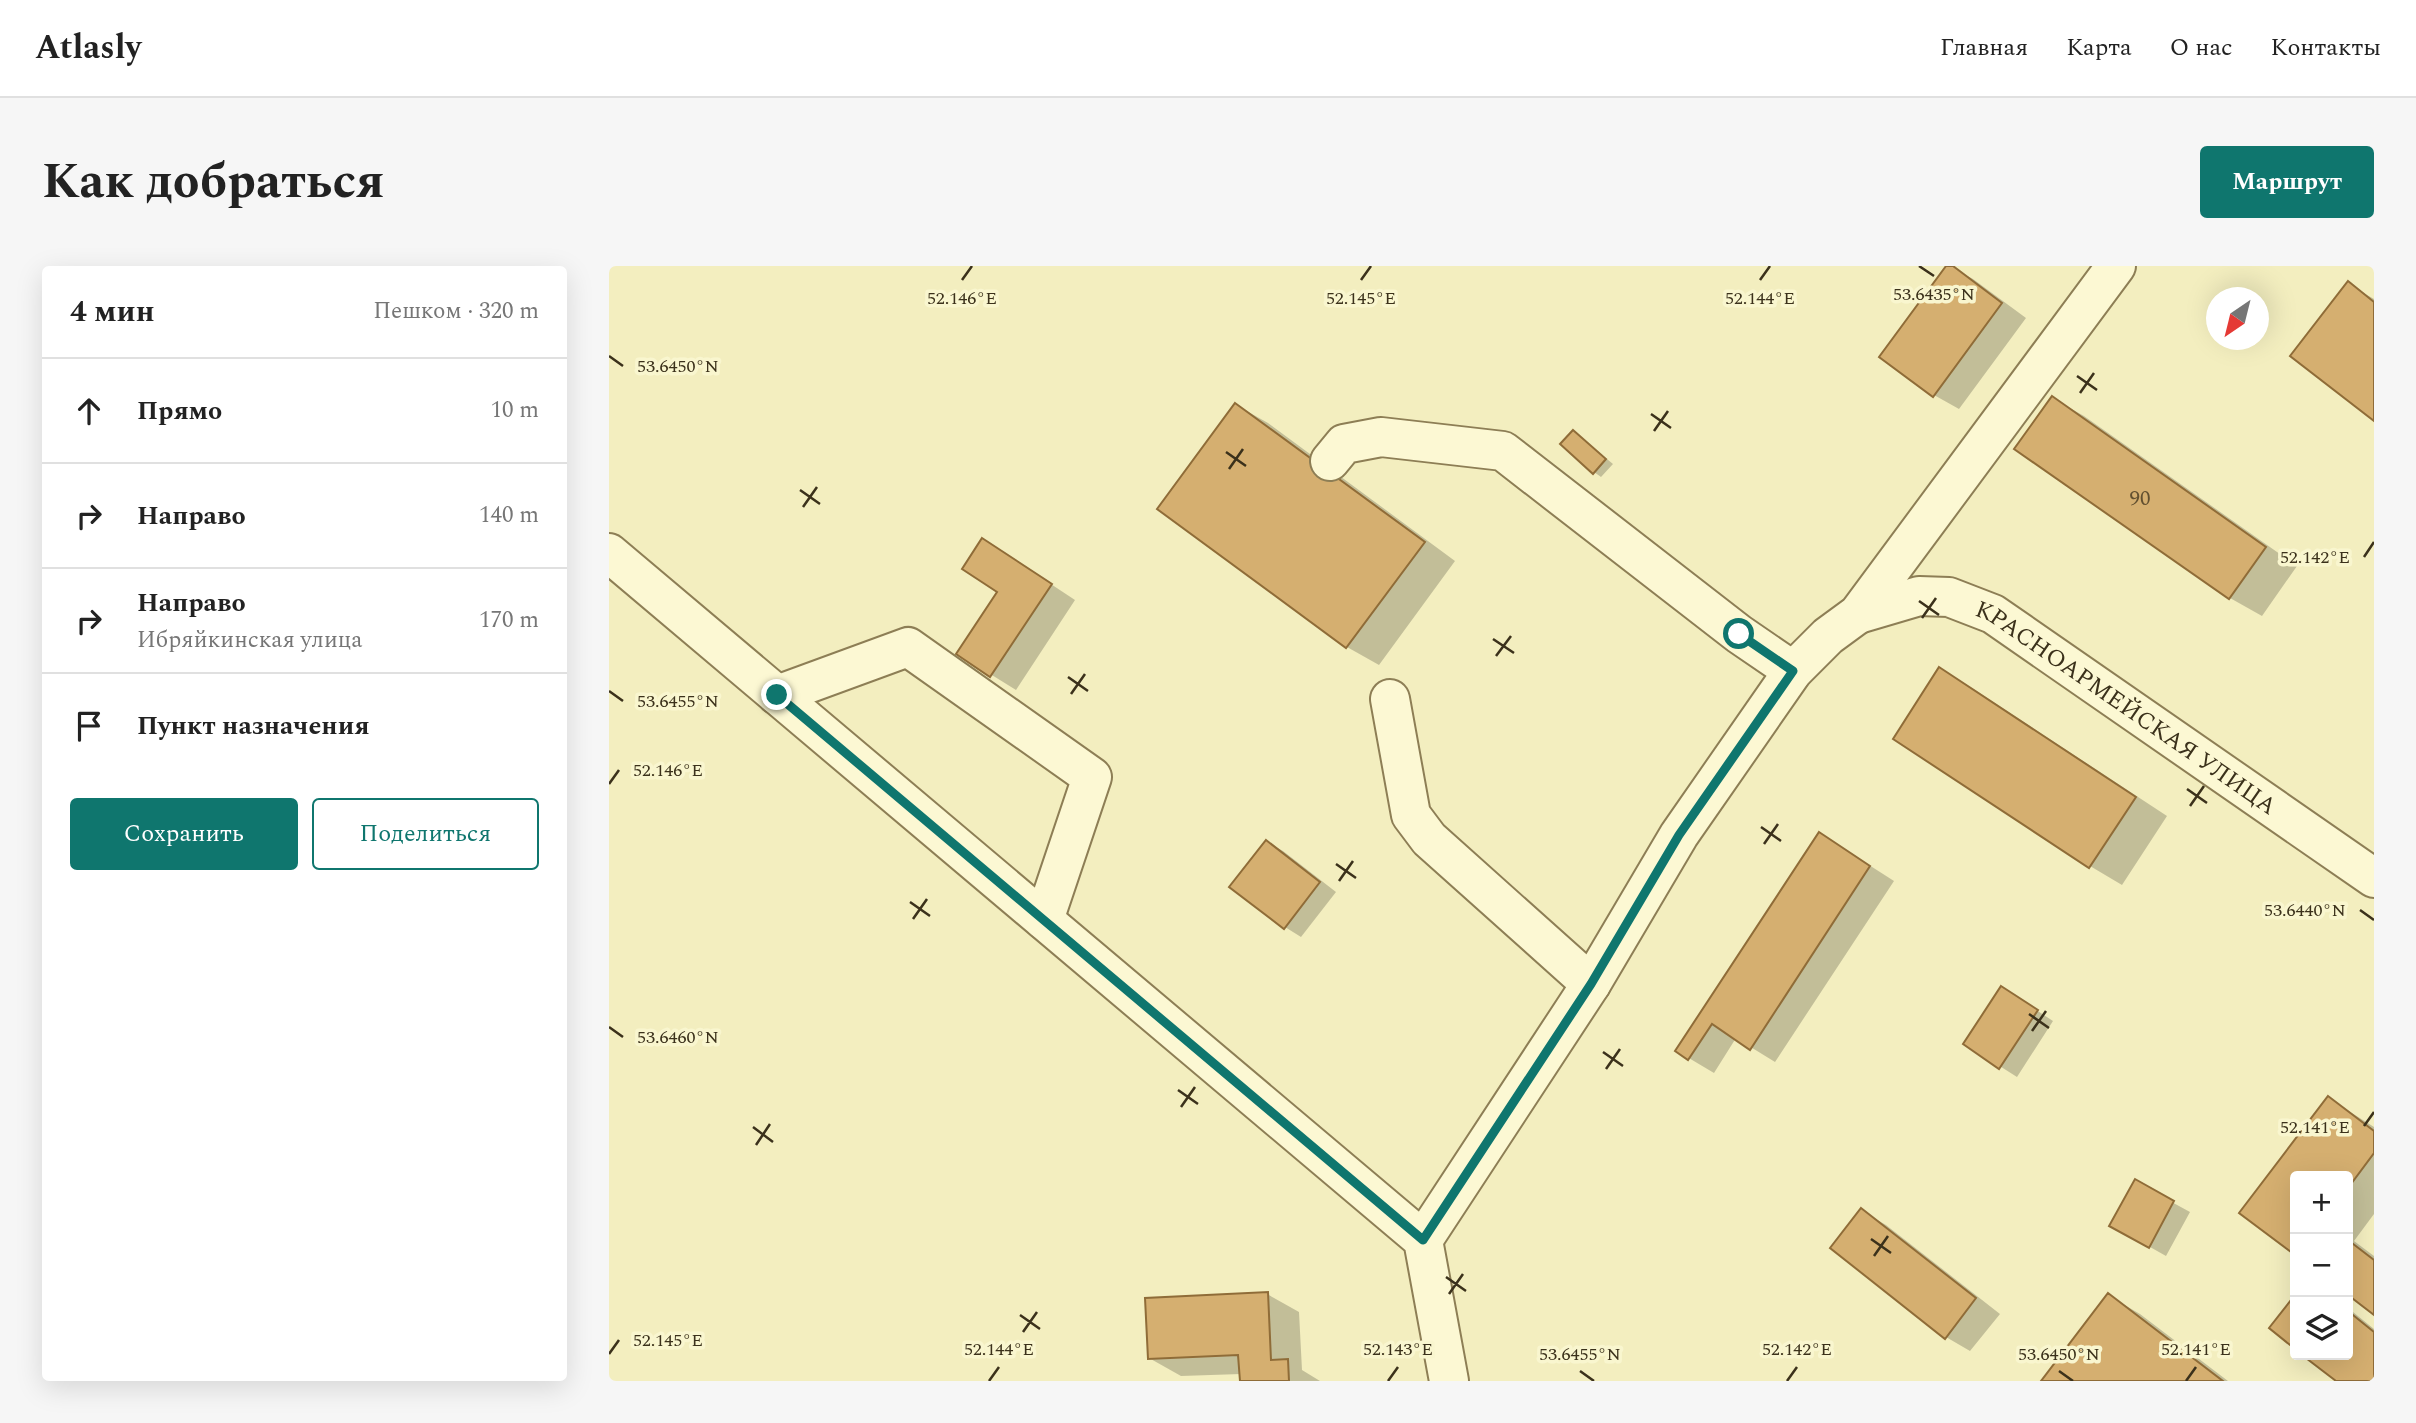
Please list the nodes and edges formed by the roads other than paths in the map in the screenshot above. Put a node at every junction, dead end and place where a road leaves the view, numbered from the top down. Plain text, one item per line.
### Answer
1 (2116, 266) edge
2 (1330, 461) dead end
3 (609, 553) edge
4 (1858, 614) junction
5 (1793, 671) junction
6 (777, 695) junction
7 (1390, 699) dead end
8 (2374, 878) edge
9 (1044, 920) junction
10 (1591, 984) junction
11 (1423, 1240) junction
12 (1450, 1381) edge

1 - 4 street
2 - 5 street
3 - 6 street
4 - 5 street
4 - 8 street, КРАСНОАРМЕЙСКАЯ УЛИЦА
5 - 10 street
6 - 9 street
6 - 9 street
7 - 10 street
9 - 11 street
10 - 11 street
11 - 12 street

